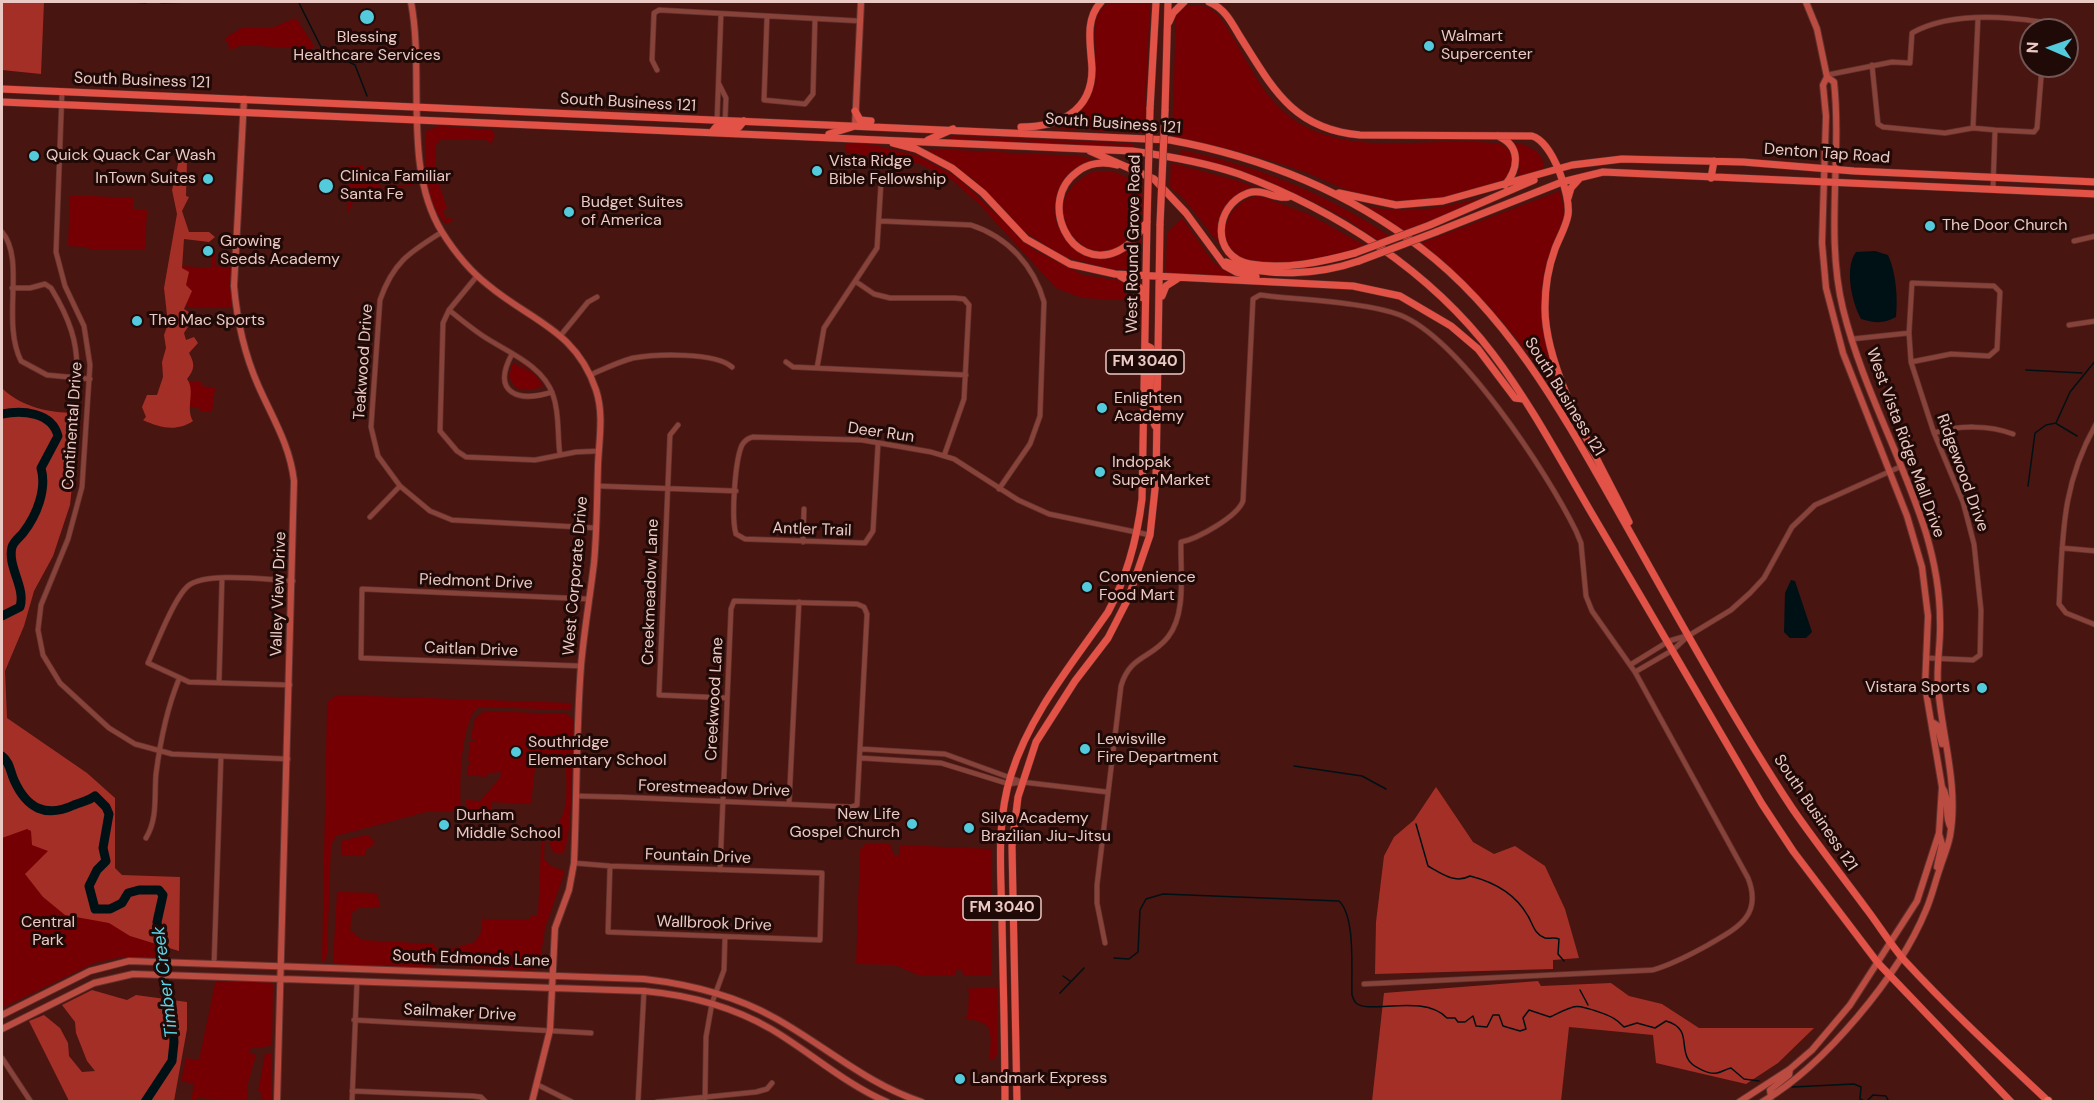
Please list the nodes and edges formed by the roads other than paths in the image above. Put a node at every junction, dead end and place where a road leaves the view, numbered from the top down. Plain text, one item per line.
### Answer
1 (411, 2) edge
2 (861, 2) edge
3 (1101, 2) edge
4 (1156, 2) edge
5 (1168, 2) edge
6 (1184, 2) edge
7 (1209, 2) edge
8 (1806, 2) edge
9 (721, 14) junction
10 (767, 16) junction
11 (1978, 18) junction
12 (815, 19) junction
13 (860, 21) junction
14 (2019, 21) edge
15 (1167, 34) junction
16 (1872, 65) junction
17 (657, 70) dead end
18 (1827, 76) junction
19 (2041, 78) edge
20 (2, 89) edge
21 (62, 92) junction
22 (244, 99) junction
23 (2, 102) edge
24 (61, 105) junction
25 (418, 108) junction
26 (855, 111) junction
27 (243, 112) junction
28 (562, 113) junction
29 (418, 120) junction
30 (721, 120) junction
31 (744, 121) junction
32 (562, 125) junction
33 (855, 126) junction
34 (880, 126) junction
35 (1973, 128) junction
36 (952, 129) junction
37 (1995, 130) junction
38 (712, 132) junction
39 (1496, 135) junction
40 (821, 137) junction
41 (870, 139) junction
42 (926, 141) junction
43 (1082, 148) junction
44 (1549, 151) junction
45 (1714, 161) junction
46 (1570, 166) junction
47 (1824, 167) junction
48 (1836, 168) junction
49 (1558, 170) junction
50 (888, 173) dead end
51 (1145, 174) junction
52 (1582, 176) junction
53 (1539, 177) junction
54 (1712, 178) junction
55 (1993, 178) junction
56 (1824, 181) junction
57 (1562, 182) junction
58 (1836, 182) junction
59 (2096, 182) edge
60 (1504, 186) junction
61 (1993, 189) junction
62 (1333, 191) junction
63 (2096, 194) edge
64 (1291, 196) junction
65 (1568, 198) junction
66 (880, 221) junction
67 (1147, 221) junction
68 (2, 232) edge
69 (442, 232) junction
70 (2096, 236) edge
71 (2074, 241) dead end
72 (1218, 259) junction
73 (1115, 274) junction
74 (477, 276) junction
75 (1146, 276) junction
76 (1160, 276) junction
77 (1181, 277) junction
78 (855, 281) junction
79 (1307, 283) junction
80 (12, 288) junction
81 (597, 297) dead end
82 (449, 310) junction
83 (1145, 314) junction
84 (1159, 314) junction
85 (2096, 321) edge
86 (2069, 325) dead end
87 (1909, 333) junction
88 (561, 335) junction
89 (1838, 337) junction
90 (1851, 339) junction
91 (1145, 345) junction
92 (512, 354) junction
93 (786, 362) dead end
94 (1911, 362) junction
95 (732, 367) dead end
96 (817, 368) junction
97 (590, 375) junction
98 (966, 375) junction
99 (76, 378) junction
100 (90, 379) junction
101 (552, 392) junction
102 (1523, 399) junction
103 (2096, 424) edge
104 (678, 425) dead end
105 (1157, 431) junction
106 (1934, 433) junction
107 (2013, 434) dead end
108 (878, 444) junction
109 (599, 451) junction
110 (560, 455) junction
111 (944, 456) junction
112 (1902, 466) junction
113 (1890, 472) junction
114 (400, 486) junction
115 (598, 486) junction
116 (667, 488) junction
117 (999, 489) junction
118 (736, 491) junction
119 (804, 509) dead end
120 (370, 517) dead end
121 (596, 528) junction
122 (1138, 532) junction
123 (1150, 535) junction
124 (803, 542) junction
125 (2062, 548) junction
126 (2096, 551) edge
127 (1650, 568) junction
128 (222, 579) junction
129 (293, 581) junction
130 (589, 599) junction
131 (799, 602) junction
132 (2096, 625) edge
133 (1688, 636) junction
134 (1669, 641) junction
135 (1673, 650) junction
136 (361, 658) joint
137 (1927, 658) junction
138 (1939, 659) junction
139 (1630, 665) junction
140 (581, 666) junction
141 (1635, 672) junction
142 (179, 679) junction
143 (219, 683) junction
144 (290, 685) junction
145 (728, 698) junction
146 (1932, 722) junction
147 (862, 749) junction
148 (160, 752) junction
149 (1947, 753) junction
150 (221, 756) junction
151 (861, 758) junction
152 (288, 759) junction
153 (1011, 776) junction
154 (1022, 782) junction
155 (1009, 784) junction
156 (1942, 787) junction
157 (1107, 792) junction
158 (577, 796) junction
159 (723, 801) junction
160 (789, 804) junction
161 (1951, 828) junction
162 (1939, 833) junction
163 (146, 838) dead end
164 (574, 863) junction
165 (610, 866) junction
166 (720, 870) junction
167 (1932, 892) junction
168 (725, 938) junction
169 (820, 940) joint
170 (1892, 942) junction
171 (1105, 943) dead end
172 (1900, 956) junction
173 (1878, 963) junction
174 (214, 964) junction
175 (280, 966) junction
176 (442, 971) junction
177 (1888, 974) junction
178 (551, 975) junction
179 (279, 979) junction
180 (357, 981) junction
181 (441, 984) junction
182 (1364, 984) dead end
183 (552, 987) junction
184 (644, 991) junction
185 (715, 995) junction
186 (712, 1003) junction
187 (2, 1015) edge
188 (354, 1020) junction
189 (2, 1029) edge
190 (550, 1030) junction
191 (591, 1033) dead end
192 (820, 1046) junction
193 (813, 1056) junction
194 (2, 1058) edge
195 (4, 1065) edge
196 (1790, 1069) junction
197 (772, 1083) dead end
198 (538, 1085) junction
199 (352, 1091) junction
200 (1771, 1097) junction
201 (705, 1098) junction
202 (901, 1098) edge
203 (31, 1101) edge
204 (277, 1101) edge
205 (352, 1101) edge
206 (486, 1101) edge
207 (532, 1101) edge
208 (572, 1101) edge
209 (638, 1101) edge
210 (657, 1101) edge
211 (887, 1101) edge
212 (922, 1101) edge
213 (1005, 1101) edge
214 (1017, 1101) edge
215 (1739, 1101) edge
216 (1762, 1101) edge
217 (2011, 1101) edge
218 (2048, 1101) edge

1 - 25 main road, West Corporate Drive
2 - 13 main road
3 - 36 main road
4 - 67 main road, West Round Grove Road / FM 3040, bridge
5 - 15 main road, FM 3040
6 - 15 main road
7 - 39 main road
8 - 18 main road
9 - 10 street
9 - 17 street
9 - 30 street
10 - 12 street
10 - 12 street
11 - 14 street
11 - 16 street
11 - 35 street
12 - 13 street
13 - 26 main road
15 - 76 main road, West Round Grove Road / FM 3040, bridge
16 - 18 street
16 - 35 street
18 - 47 main road, West Vista Ridge Mall Drive
18 - 48 main road, West Vista Ridge Mall Drive
19 - 37 street
20 - 21 main road, South Business 121
21 - 22 main road, South Business 121
21 - 24 street, Continental Drive
22 - 25 main road, South Business 121
22 - 27 main road, Valley View Drive
23 - 24 main road, South Business 121
24 - 27 main road, South Business 121
24 - 100 street, Continental Drive
25 - 28 main road, South Business 121
25 - 29 main road, West Corporate Drive
26 - 33 main road
26 - 34 main road
27 - 29 main road, South Business 121
27 - 129 main road, Valley View Drive
28 - 30 main road, South Business 121
28 - 32 main road
29 - 32 main road, South Business 121
29 - 69 main road, West Corporate Drive
30 - 31 main road, South Business 121
31 - 33 main road, South Business 121
31 - 38 main road
32 - 38 main road, South Business 121
33 - 34 main road, South Business 121
33 - 40 main road
34 - 36 main road, South Business 121
35 - 37 street
36 - 42 main road
36 - 62 main road, South Business 121
37 - 55 street
38 - 40 main road, South Business 121
39 - 44 main road
39 - 60 main road
40 - 41 main road, South Business 121
41 - 42 main road, South Business 121
41 - 73 main road
42 - 43 main road, South Business 121
43 - 51 main road
43 - 64 main road, South Business 121
44 - 46 main road
44 - 49 main road
45 - 46 main road, Denton Tap Road
45 - 47 main road, Denton Tap Road
45 - 54 main road
46 - 49 main road, Denton Tap Road
47 - 48 main road, Denton Tap Road
47 - 56 main road, West Vista Ridge Mall Drive
48 - 55 main road, Denton Tap Road
48 - 58 main road, West Vista Ridge Mall Drive
49 - 53 main road, Denton Tap Road
49 - 57 main road
50 - 66 street
51 - 67 main road
51 - 72 main road
52 - 54 main road, Denton Tap Road
52 - 57 main road, Denton Tap Road
52 - 65 main road
53 - 60 main road
53 - 64 main road, bridge
54 - 56 main road, Denton Tap Road
55 - 59 main road, Denton Tap Road
55 - 61 street
56 - 58 main road, Denton Tap Road
56 - 89 main road, West Vista Ridge Mall Drive
57 - 65 main road
57 - 72 main road, Denton Tap Road, bridge
58 - 61 main road, Denton Tap Road
58 - 90 main road, West Vista Ridge Mall Drive
60 - 62 main road
61 - 63 main road, Denton Tap Road
62 - 127 main road, South Business 121
64 - 102 main road, South Business 121
65 - 127 main road
66 - 78 street
66 - 117 street
67 - 75 main road, West Round Grove Road / FM 3040
68 - 80 street
69 - 74 main road, West Corporate Drive
69 - 114 street, Teakwood Drive
70 - 71 street
72 - 79 main road
73 - 75 main road
73 - 83 main road
74 - 82 street
74 - 88 main road, West Corporate Drive
75 - 76 main road
75 - 83 main road, West Round Grove Road / FM 3040
76 - 77 main road
76 - 84 main road, West Round Grove Road / FM 3040
77 - 79 main road
77 - 84 main road
78 - 96 street
78 - 98 street
79 - 102 main road
80 - 99 street
80 - 99 street
81 - 88 street
82 - 92 street
82 - 110 street
83 - 91 main road, West Round Grove Road / FM 3040
84 - 105 main road, West Round Grove Road / FM 3040
85 - 86 street
87 - 90 street
87 - 94 street, Ridgewood Drive
87 - 94 street, Ridgewood Drive
88 - 97 main road, West Corporate Drive
89 - 90 main road
89 - 113 main road, West Vista Ridge Mall Drive
90 - 112 main road, West Vista Ridge Mall Drive
91 - 105 main road
91 - 122 main road, West Round Grove Road / FM 3040
92 - 101 street
92 - 101 street
93 - 96 street
94 - 106 street, Ridgewood Drive
95 - 97 street
96 - 98 street
97 - 109 main road, West Corporate Drive
98 - 111 street
99 - 100 street
100 - 148 street, Continental Drive
101 - 110 street
102 - 134 main road, South Business 121
103 - 125 street
104 - 116 street, Creekmeadow Lane
105 - 123 main road, West Round Grove Road / FM 3040
106 - 107 street
106 - 138 street, Ridgewood Drive
108 - 111 street, Deer Run
108 - 118 street, Deer Run
108 - 124 street, Antler Trail
109 - 110 street
109 - 115 main road, West Corporate Drive
111 - 117 street, Deer Run
112 - 113 street
112 - 138 main road, West Vista Ridge Mall Drive
113 - 133 street
113 - 137 main road, West Vista Ridge Mall Drive
114 - 120 street
114 - 121 street, Teakwood Drive
115 - 116 street
115 - 121 main road, West Corporate Drive
116 - 118 street
116 - 145 street, Creekmeadow Lane
117 - 122 street, Deer Run
118 - 124 street, Antler Trail
119 - 124 street
121 - 130 main road, West Corporate Drive
122 - 123 street, Deer Run
122 - 153 main road, West Round Grove Road / FM 3040
123 - 154 main road, West Round Grove Road / FM 3040
125 - 126 street
125 - 132 street
127 - 133 main road, South Business 121
128 - 129 street
128 - 142 street
128 - 143 street
129 - 144 main road, Valley View Drive
130 - 136 street, Piedmont Drive
130 - 140 main road, West Corporate Drive
131 - 145 street, Creekwood Lane
131 - 147 street
131 - 160 street
133 - 134 street
133 - 135 street
133 - 170 main road, South Business 121
134 - 135 main road, South Business 121
134 - 139 street
135 - 141 street
135 - 173 main road, South Business 121
136 - 140 street, Caitlan Drive
137 - 138 street, Ridgewood Drive
137 - 146 main road, West Vista Ridge Mall Drive
138 - 149 main road, West Vista Ridge Mall Drive
139 - 141 street
139 - 157 street
140 - 158 main road, West Corporate Drive
141 - 182 street
142 - 143 street
142 - 148 street
143 - 144 street
144 - 152 main road, Valley View Drive
145 - 159 street, Creekwood Lane
146 - 149 main road
146 - 156 main road, West Vista Ridge Mall Drive
147 - 151 street
147 - 153 street
148 - 150 street, Continental Drive
148 - 163 street
149 - 161 main road, West Vista Ridge Mall Drive
150 - 152 street, Continental Drive
150 - 174 street
151 - 155 street
151 - 160 street, Forestmeadow Drive
152 - 175 main road, Valley View Drive
153 - 154 street
153 - 155 main road, West Round Grove Road / FM 3040
154 - 155 street
154 - 157 street
154 - 214 main road, West Round Grove Road / FM 3040
155 - 213 main road, West Round Grove Road / FM 3040
156 - 161 main road
156 - 162 main road, West Vista Ridge Mall Drive
157 - 171 street
158 - 159 street, Forestmeadow Drive
158 - 164 main road, West Corporate Drive
159 - 160 street, Forestmeadow Drive
159 - 166 street, Creekwood Lane
161 - 167 main road, West Vista Ridge Mall Drive
162 - 167 main road
162 - 170 main road, West Vista Ridge Mall Drive
164 - 165 street, Fountain Drive
164 - 178 main road, West Corporate Drive
165 - 166 street, Fountain Drive
165 - 168 street, Wallbrook Drive
166 - 169 street, Fountain Drive
167 - 172 main road, West Vista Ridge Mall Drive
168 - 169 street, Wallbrook Drive
168 - 185 street
170 - 172 main road, South Business 121
170 - 173 main road
172 - 177 main road
172 - 218 main road, South Business 121
173 - 177 main road, South Business 121
173 - 196 main road
174 - 175 main road, South Edmonds Lane
174 - 187 main road, South Edmonds Lane
175 - 176 main road, South Edmonds Lane
175 - 179 main road, Valley View Drive
176 - 178 main road, South Edmonds Lane
176 - 181 main road
177 - 200 main road
177 - 217 main road, South Business 121
178 - 183 main road, West Corporate Drive
178 - 185 main road, South Edmonds Lane
179 - 180 main road, South Edmonds Lane
179 - 189 main road, South Edmonds Lane
179 - 204 main road, Valley View Drive
180 - 181 main road, South Edmonds Lane
180 - 188 street
181 - 183 main road, South Edmonds Lane
183 - 184 main road, South Edmonds Lane
183 - 190 main road, West Corporate Drive
184 - 186 main road, South Edmonds Lane
184 - 209 street
185 - 186 street
185 - 192 main road, South Edmonds Lane
186 - 193 main road, South Edmonds Lane
186 - 201 street
188 - 190 street, Sailmaker Drive
188 - 199 street
190 - 191 street, Sailmaker Drive
190 - 198 main road, West Corporate Drive
192 - 193 main road
192 - 202 main road, South Edmonds Lane
193 - 211 main road, South Edmonds Lane
194 - 195 street
195 - 203 street
196 - 200 main road
196 - 215 main road
197 - 201 street
198 - 207 main road, West Corporate Drive
198 - 208 street
199 - 205 street
199 - 206 street
200 - 216 main road
201 - 210 street
202 - 212 main road, South Edmonds Lane

